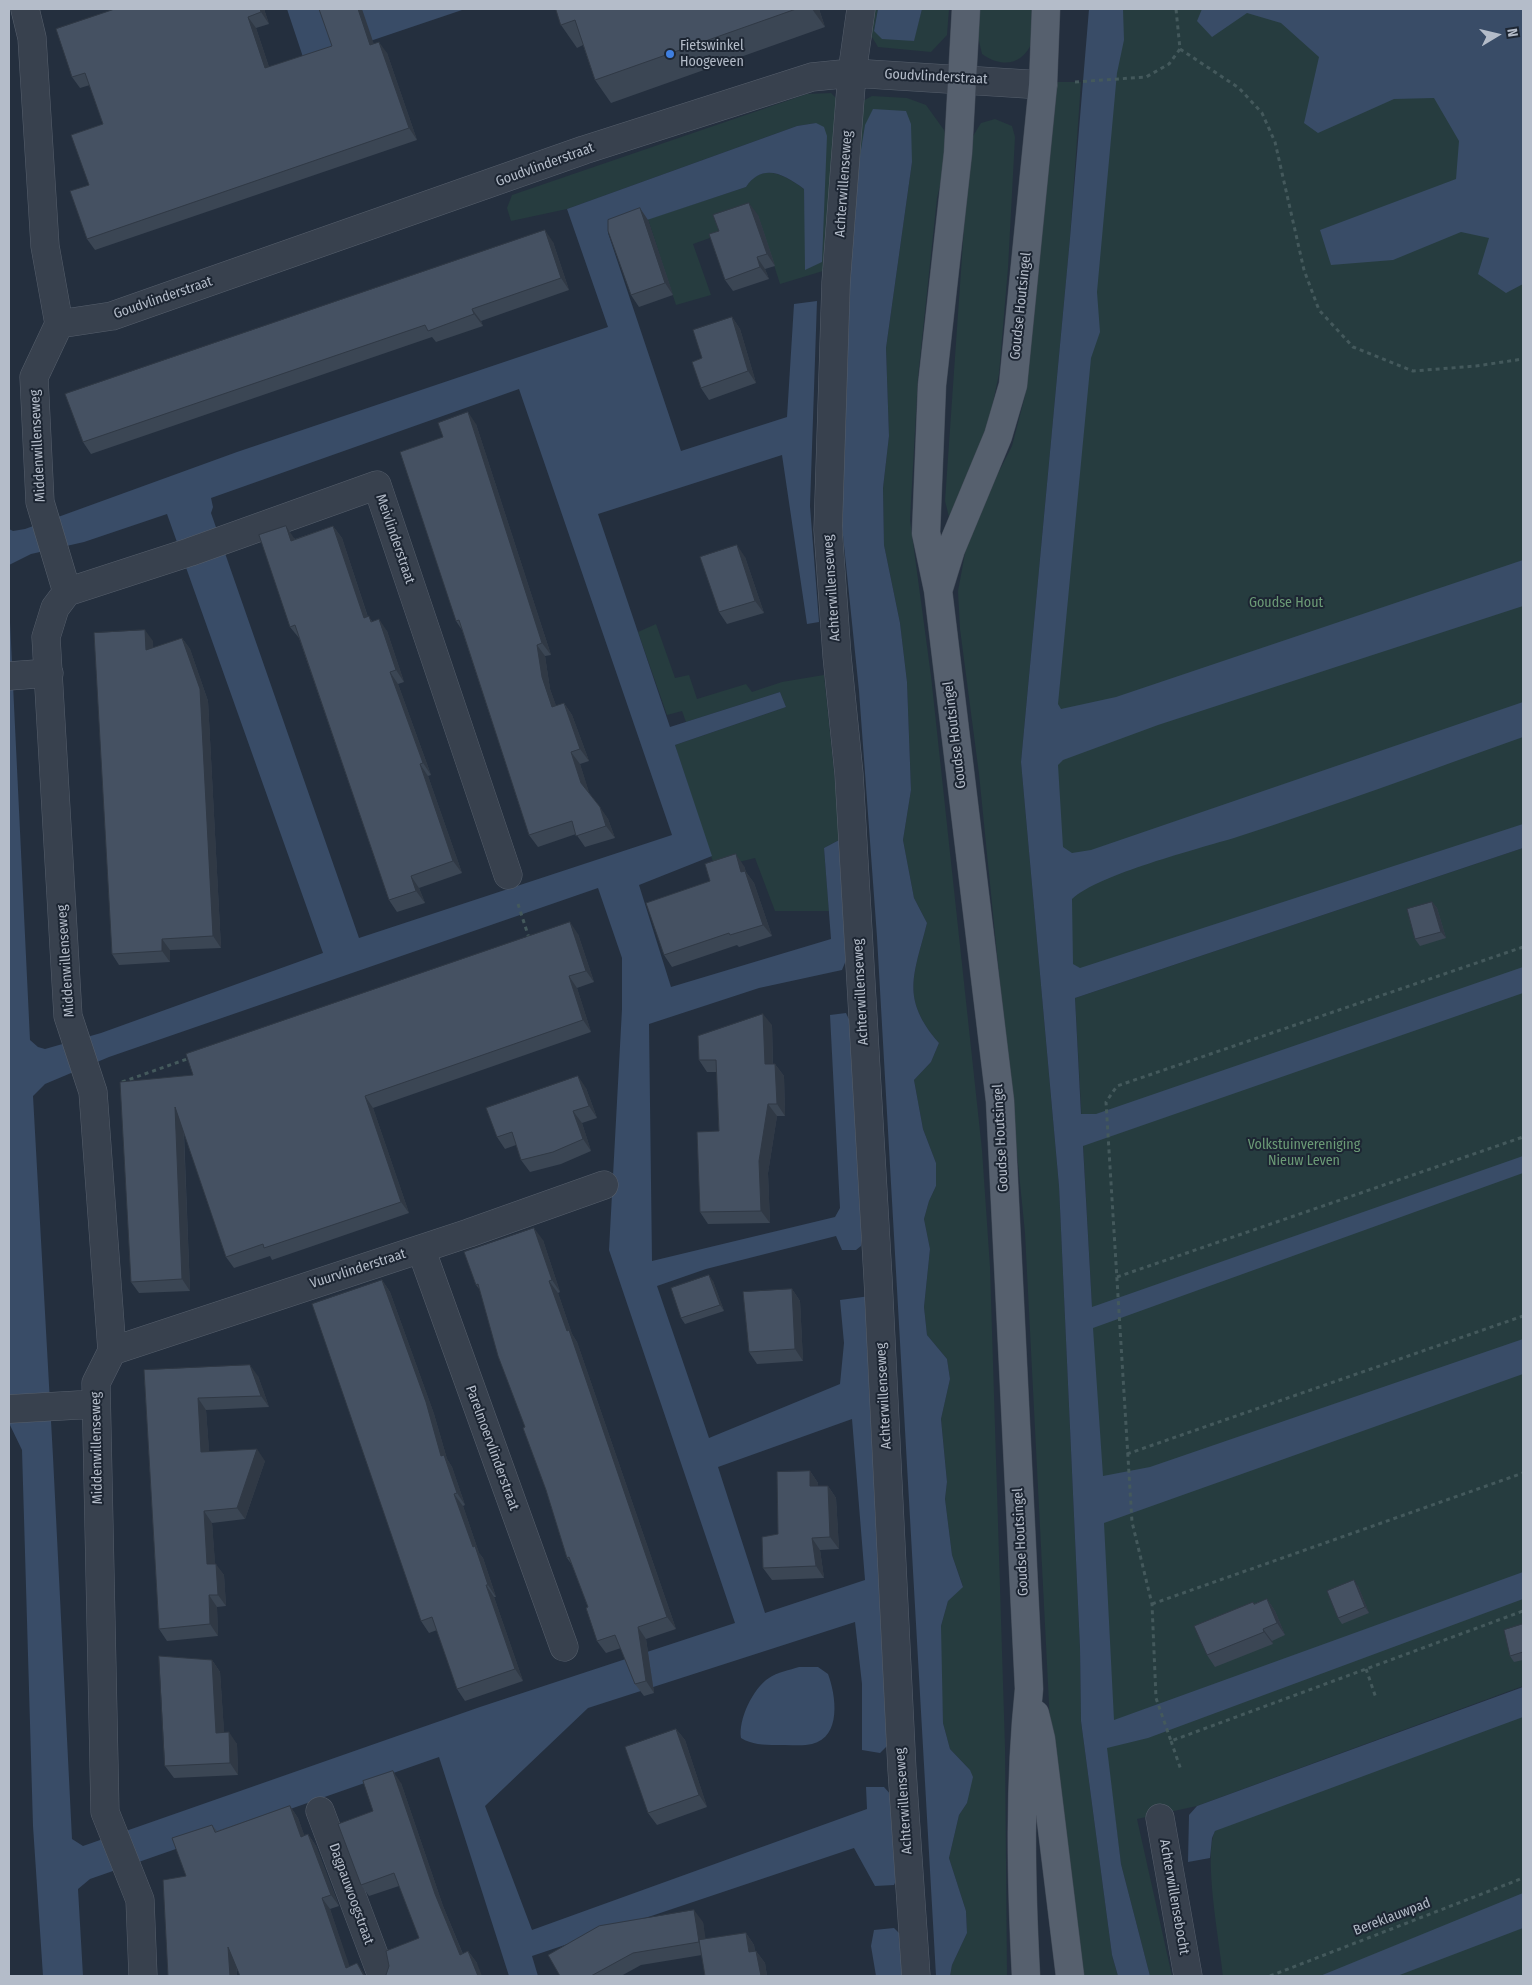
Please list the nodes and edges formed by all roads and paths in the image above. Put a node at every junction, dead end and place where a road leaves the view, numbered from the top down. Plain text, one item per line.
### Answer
1 (861, 9) edge
2 (966, 9) edge
3 (1046, 9) edge
4 (1176, 9) edge
5 (31, 10) edge
6 (1180, 50) junction
7 (852, 73) junction
8 (964, 78) junction
9 (1043, 85) junction
10 (59, 324) junction
11 (1523, 359) edge
12 (938, 590) junction
13 (67, 592) junction
14 (48, 673) junction
15 (13, 676) edge
16 (508, 875) dead end
17 (538, 936) edge
18 (520, 942) edge
19 (1523, 947) edge
20 (195, 1056) edge
21 (89, 1081) junction
22 (1523, 1137) edge
23 (604, 1185) dead end
24 (421, 1249) junction
25 (1117, 1277) junction
26 (1523, 1316) edge
27 (112, 1351) junction
28 (96, 1404) junction
29 (9, 1409) edge
30 (1128, 1454) junction
31 (1523, 1474) edge
32 (1152, 1604) junction
33 (1523, 1611) edge
34 (564, 1646) dead end
35 (1366, 1669) junction
36 (1029, 1689) junction
37 (1376, 1698) dead end
38 (1170, 1741) junction
39 (1180, 1770) dead end
40 (320, 1811) dead end
41 (1160, 1818) dead end
42 (1523, 1878) edge
43 (143, 1976) edge
44 (382, 1976) edge
45 (916, 1976) edge
46 (1026, 1976) edge
47 (1070, 1976) edge
48 (1188, 1976) edge
49 (1270, 1976) edge

1 - 7 street, Achterwillenseweg
2 - 8 main road, Goudse Houtsingel
3 - 9 main road, Goudse Houtsingel
4 - 6 path
5 - 10 street
6 - 9 path
6 - 11 path
7 - 8 street, Goudvlinderstraat
7 - 10 street, Goudvlinderstraat
7 - 45 street, Achterwillenseweg
8 - 9 street, Goudvlinderstraat
8 - 12 main road, Goudse Houtsingel
9 - 12 main road, Goudse Houtsingel
10 - 13 street, Middenwillenseweg
12 - 36 main road, Goudse Houtsingel
13 - 14 street, Middenwillenseweg
13 - 16 street, Meivlinderstraat
14 - 15 street
14 - 21 street, Middenwillenseweg
17 - 18 path
19 - 25 path
20 - 21 path
21 - 27 street, Middenwillenseweg
22 - 25 path
23 - 24 street, Vuurvlinderstraat
24 - 27 street, Vuurvlinderstraat
24 - 34 street, Parelmoervlinderstraat
25 - 30 path
26 - 30 path
27 - 28 street, Middenwillenseweg
28 - 29 street
28 - 43 street, Middenwillenseweg
30 - 32 path
31 - 32 path
32 - 38 path
33 - 35 path
35 - 37 path
35 - 38 path
36 - 46 main road, Goudse Houtsingel
36 - 47 main road, Goudse Houtsingel
38 - 39 path
40 - 44 street, Dagpauwoogstraat
41 - 48 street, Achterwillensebocht
42 - 49 path, Bereklauwpad

